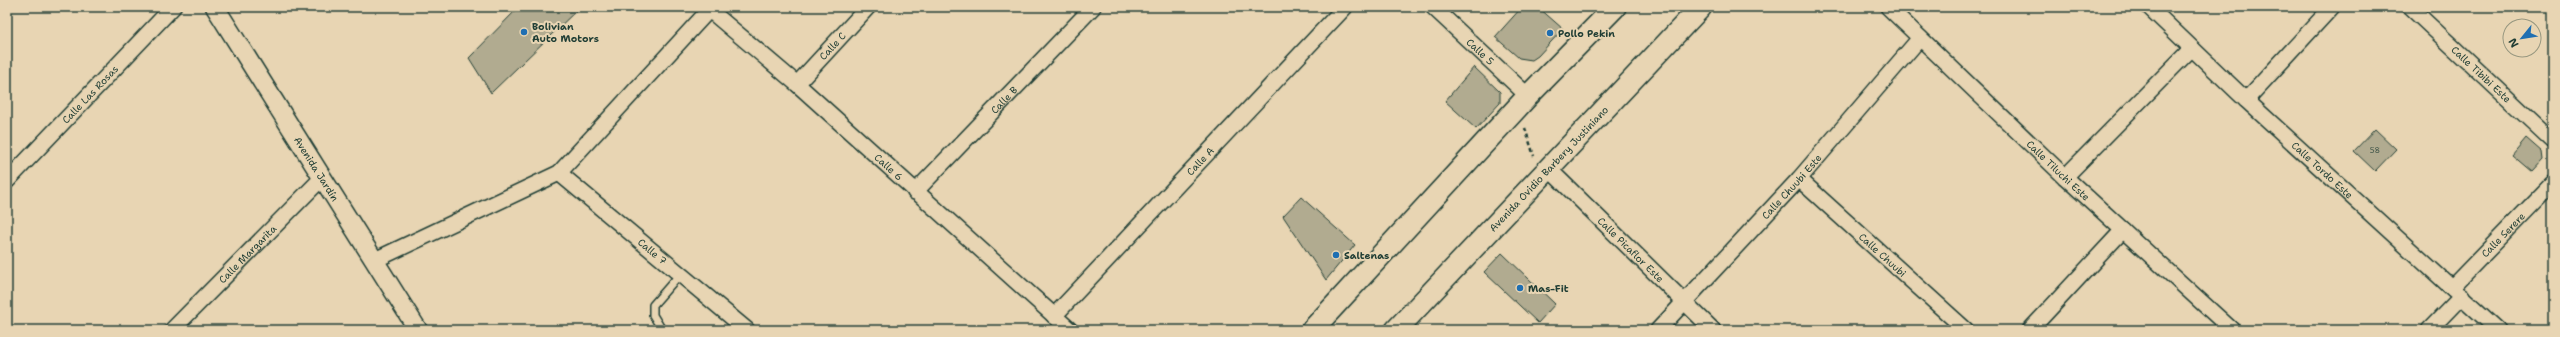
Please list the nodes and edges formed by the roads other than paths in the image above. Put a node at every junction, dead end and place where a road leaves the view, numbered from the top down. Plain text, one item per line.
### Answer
1 (173, 7) edge
2 (215, 7) edge
3 (868, 7) edge
4 (1093, 7) edge
5 (1345, 7) edge
6 (1433, 7) edge
7 (1615, 7) edge
8 (1701, 7) edge
9 (1888, 7) edge
10 (2149, 7) edge
11 (2332, 7) edge
12 (2410, 7) edge
13 (707, 8) edge
14 (1920, 38) junction
15 (2191, 49) junction
16 (797, 84) junction
17 (2246, 100) junction
18 (1523, 101) junction
19 (2553, 141) edge
20 (559, 173) junction
21 (1545, 173) junction
22 (323, 177) junction
23 (2065, 177) junction
24 (1799, 179) junction
25 (7, 181) edge
26 (2553, 183) edge
27 (914, 192) junction
28 (2123, 230) junction
29 (374, 260) junction
30 (681, 273) junction
31 (2457, 291) junction
32 (1683, 303) junction
33 (1054, 316) junction
34 (172, 330) edge
35 (418, 330) edge
36 (662, 330) edge
37 (747, 330) edge
38 (1070, 330) edge
39 (1312, 330) edge
40 (1396, 330) edge
41 (1658, 330) edge
42 (1713, 330) edge
43 (1966, 330) edge
44 (2030, 330) edge
45 (2232, 330) edge
46 (2429, 330) edge
47 (2498, 330) edge

1 - 25 street, Calle Las Rosas
2 - 22 street, Avenida Jardín
3 - 16 street, Calle C
4 - 27 street, Calle B
5 - 33 street, Calle A
6 - 18 street, Calle 5
7 - 18 main road
8 - 21 main road, Avenida Ovidio Barbery Justiniano
9 - 14 street, Calle Tiluchi Este
10 - 15 street, Calle Tordo Este
11 - 17 street
12 - 19 street, Calle Tibibi Este
13 - 16 street, Calle 6
13 - 20 street
14 - 23 street, Calle Tiluchi Este
14 - 24 street, Calle Chuubi Este
15 - 17 street, Calle Tordo Este
15 - 23 street
16 - 27 street, Calle 6
17 - 31 street, Calle Tordo Este
18 - 39 main road
20 - 29 street
20 - 30 street, Calle 7
21 - 32 street, Calle Picaflor Este
21 - 40 main road, Avenida Ovidio Barbery Justiniano
22 - 29 street, Avenida Jardín
22 - 34 street, Calle Margarita
23 - 28 street, Calle Tiluchi Este
24 - 32 street, Calle Chuubi Este
24 - 43 street, Calle Chuubi
26 - 31 street, Calle Serere
27 - 33 street, Calle 6
28 - 44 street
28 - 45 street, Calle Tiluchi Este
29 - 35 street, Avenida Jardín
30 - 36 lane
30 - 37 street, Calle 7
31 - 46 street, Calle Serere
31 - 47 street, Calle Tordo Este
32 - 41 street, Calle Chuubi Este
32 - 42 street, Calle Picaflor Este
33 - 38 street, Calle 6

